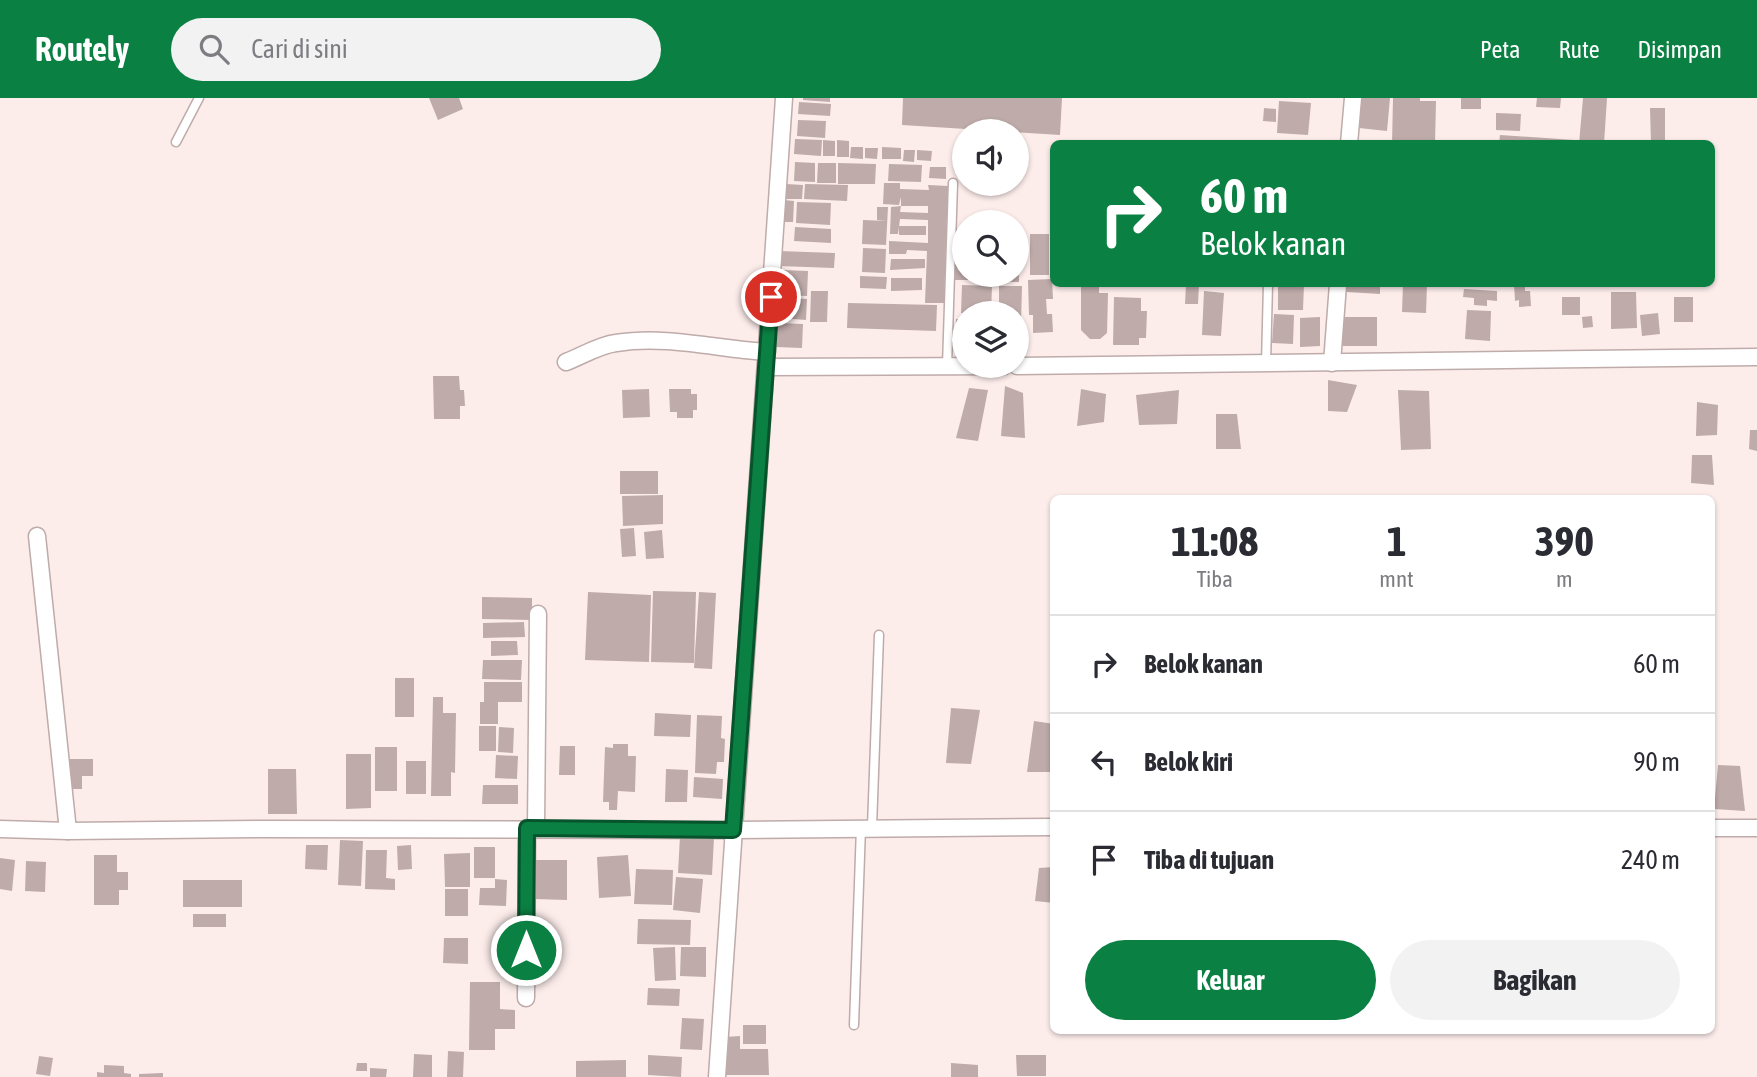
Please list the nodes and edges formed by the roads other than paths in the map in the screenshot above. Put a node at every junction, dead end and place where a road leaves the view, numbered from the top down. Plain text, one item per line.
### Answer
1 (199, 98) edge
2 (784, 98) edge
3 (1353, 98) edge
4 (1349, 140) edge
5 (176, 142) dead end
6 (953, 196) edge
7 (1268, 287) edge
8 (1338, 287) edge
9 (1757, 357) edge
10 (767, 360) junction
11 (566, 362) dead end
12 (1332, 363) junction
13 (1266, 364) junction
14 (947, 366) junction
15 (952, 366) edge
16 (1029, 366) edge
17 (37, 536) dead end
18 (538, 614) dead end
19 (880, 635) dead end
20 (866, 827) junction
21 (1050, 827) edge
22 (532, 828) junction
23 (1715, 828) edge
24 (1757, 828) edge
25 (0, 830) edge
26 (733, 830) junction
27 (68, 831) junction
28 (526, 998) dead end
29 (854, 1025) dead end
30 (717, 1077) edge

1 - 5 lane
2 - 10 street
3 - 4 street
6 - 14 lane
7 - 13 lane
8 - 12 street
9 - 12 street
10 - 11 street
10 - 14 street
10 - 26 street
12 - 13 street
13 - 16 street
14 - 15 street
17 - 27 street
18 - 22 street
19 - 20 lane
20 - 21 street
20 - 26 street
20 - 29 lane
22 - 26 street
22 - 27 street
22 - 28 street
23 - 24 street
25 - 27 street
26 - 30 street

